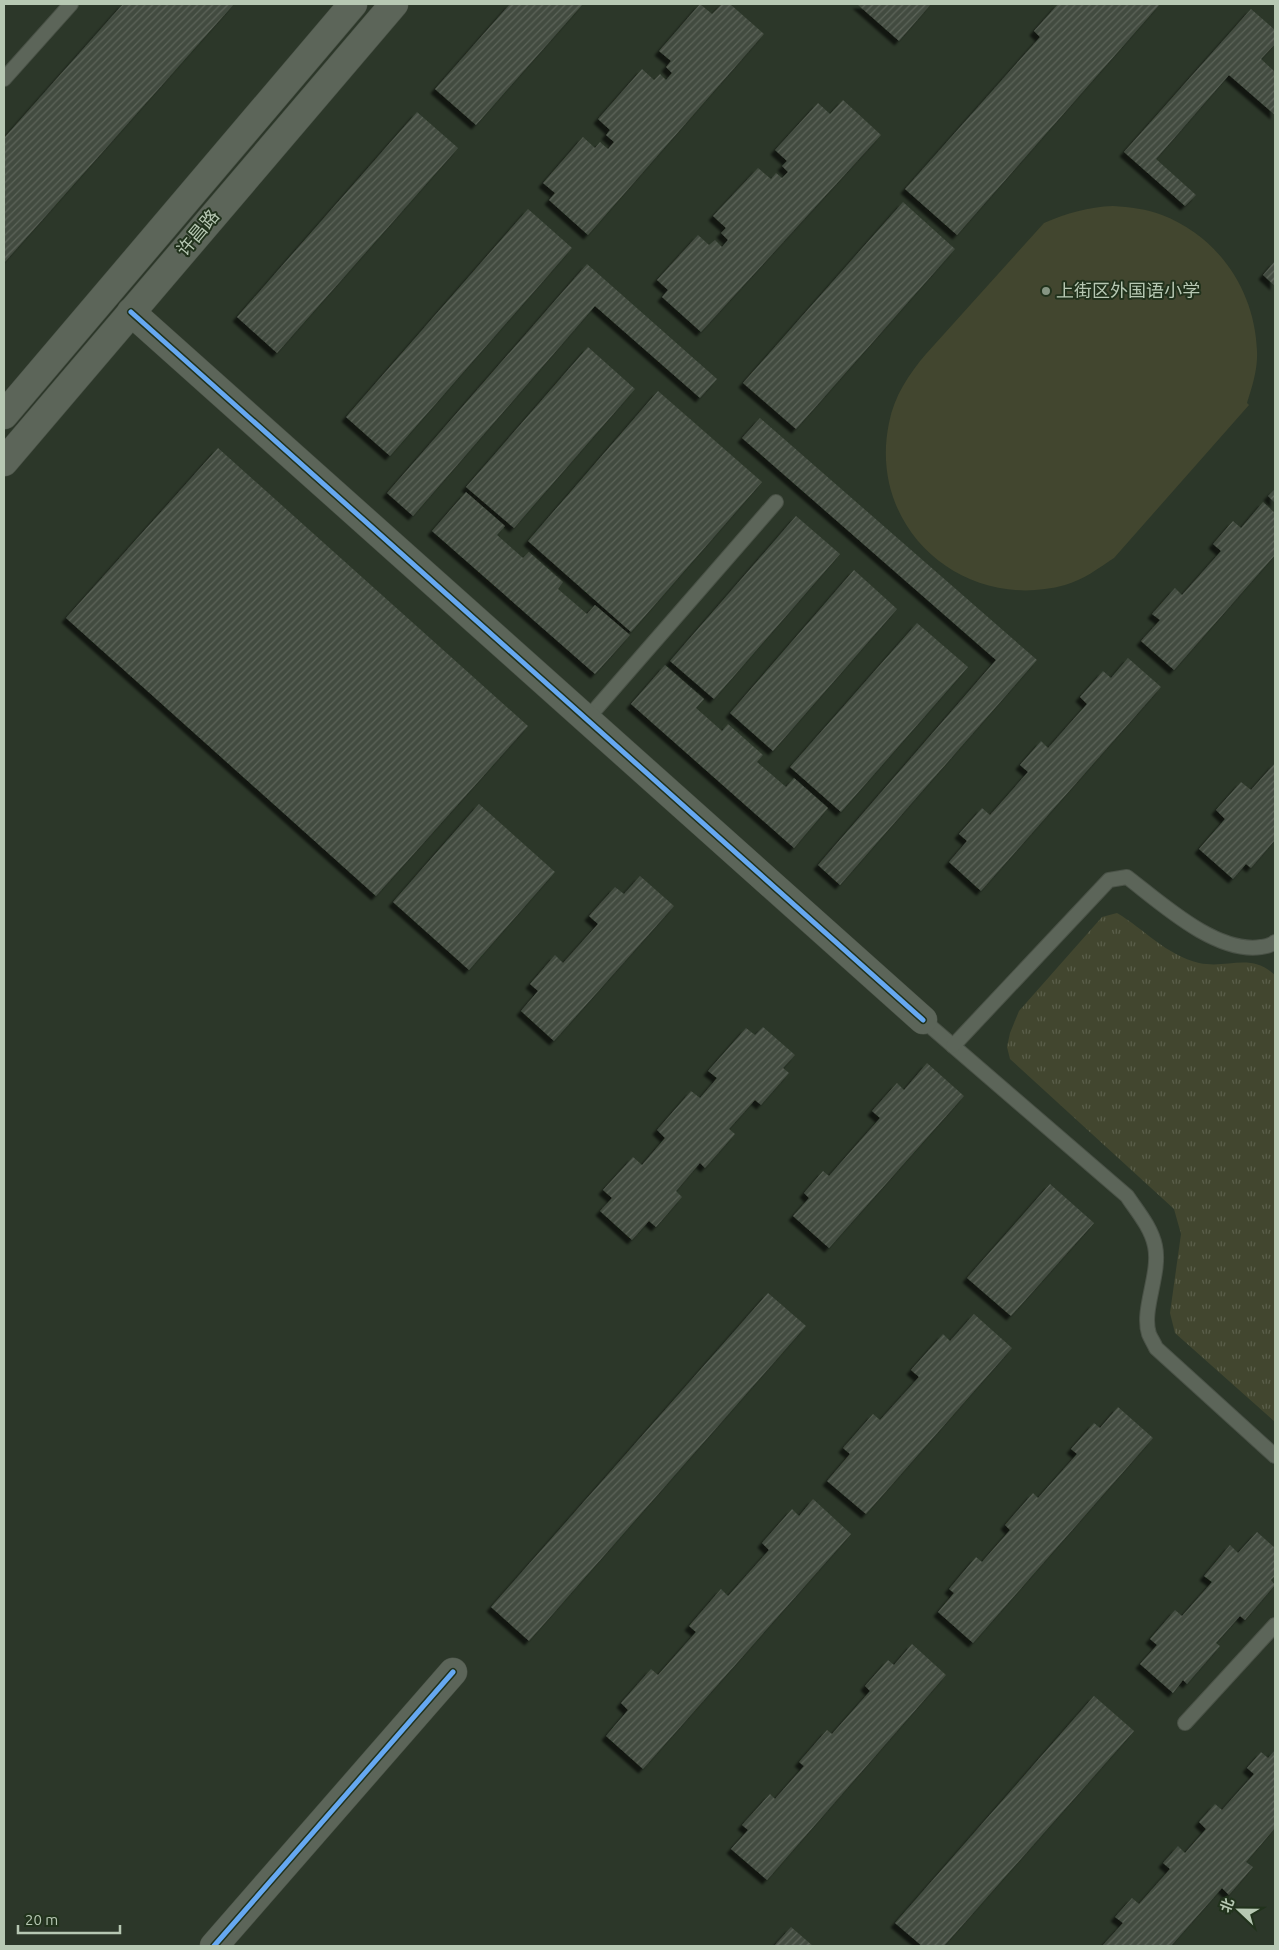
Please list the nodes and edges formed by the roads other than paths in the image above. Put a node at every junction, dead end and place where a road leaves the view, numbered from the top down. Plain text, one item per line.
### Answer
1 (71, 4) edge
2 (354, 4) edge
3 (394, 4) edge
4 (4, 79) edge
5 (131, 312) junction
6 (4, 415) edge
7 (4, 462) edge
8 (776, 502) dead end
9 (587, 720) junction
10 (1275, 942) edge
11 (923, 1020) joint
12 (953, 1046) junction
13 (1275, 1456) edge
14 (1275, 1625) edge
15 (452, 1672) dead end
16 (1185, 1723) dead end
17 (214, 1946) edge

1 - 4 lane
2 - 6 street, 许昌路
3 - 5 street, 许昌路
5 - 7 street, 许昌路
5 - 9 street
8 - 9 lane
9 - 11 street
10 - 12 lane
11 - 12 lane
12 - 13 lane
14 - 16 lane
15 - 17 street

